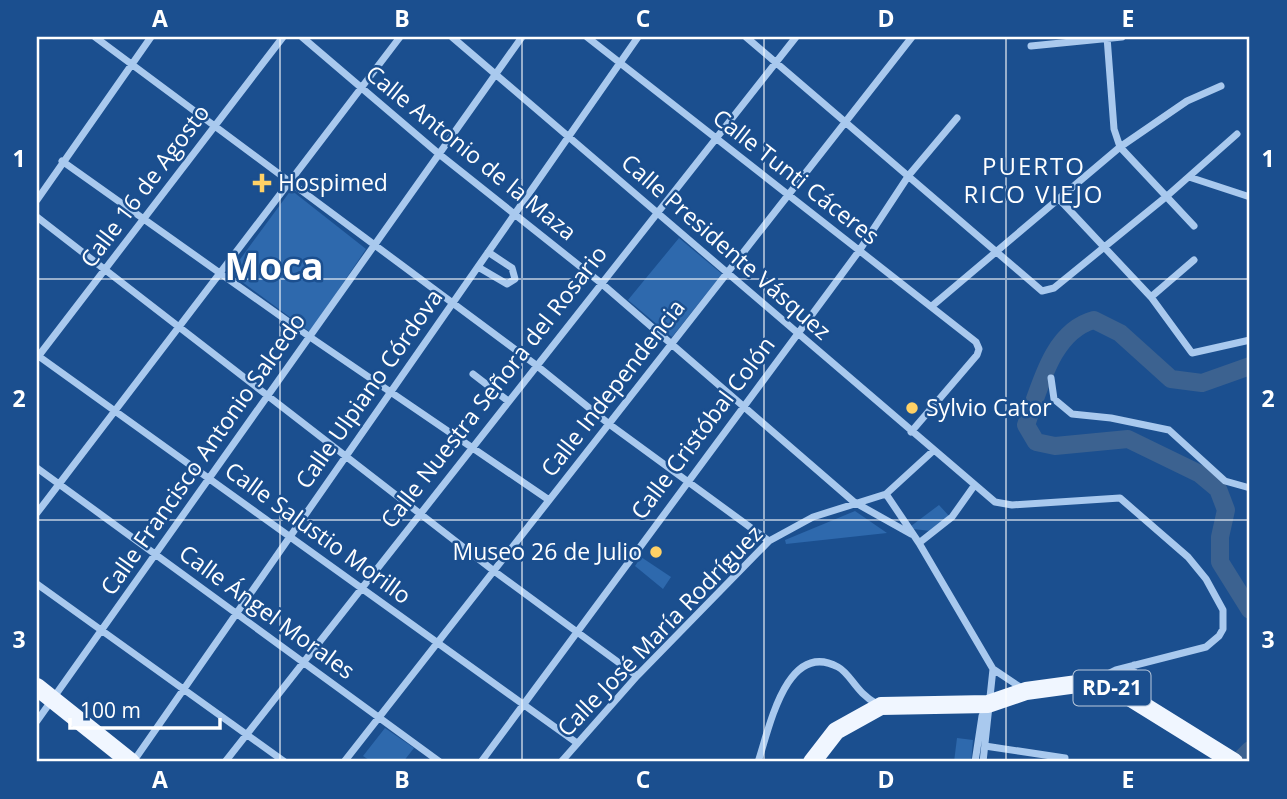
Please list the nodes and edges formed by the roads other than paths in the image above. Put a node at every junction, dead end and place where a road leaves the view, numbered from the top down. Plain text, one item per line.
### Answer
1 (95, 37) edge
2 (151, 37) edge
3 (283, 37) edge
4 (302, 37) edge
5 (400, 37) edge
6 (452, 37) edge
7 (522, 37) edge
8 (587, 37) edge
9 (638, 37) edge
10 (746, 37) edge
11 (796, 37) edge
12 (912, 37) edge
13 (1122, 37) edge
14 (1107, 38) edge
15 (1031, 46) dead end
16 (620, 62) junction
17 (775, 62) junction
18 (132, 63) junction
19 (495, 74) junction
20 (1221, 86) dead end
21 (361, 88) junction
22 (957, 118) dead end
23 (846, 122) junction
24 (214, 127) junction
25 (1237, 134) dead end
26 (568, 136) junction
27 (715, 138) junction
28 (1120, 147) junction
29 (439, 154) junction
30 (62, 161) junction
31 (909, 175) junction
32 (1189, 177) junction
33 (289, 182) junction
34 (788, 195) junction
35 (1167, 196) junction
36 (1250, 197) edge
37 (1059, 199) junction
38 (37, 200) edge
39 (656, 212) junction
40 (514, 215) junction
41 (37, 216) edge
42 (144, 218) junction
43 (1194, 226) dead end
44 (373, 247) junction
45 (1103, 248) junction
46 (996, 250) junction
47 (859, 251) junction
48 (488, 252) junction
49 (1194, 260) dead end
50 (478, 267) junction
51 (105, 269) junction
52 (221, 271) junction
53 (727, 274) junction
54 (601, 283) junction
55 (1151, 297) junction
56 (452, 304) junction
57 (932, 306) junction
58 (179, 327) junction
59 (797, 334) junction
60 (310, 337) junction
61 (1250, 340) edge
62 (671, 345) junction
63 (37, 356) edge
64 (536, 365) junction
65 (473, 374) dead end
66 (1051, 378) dead end
67 (392, 390) junction
68 (268, 396) junction
69 (508, 401) junction
70 (743, 406) junction
71 (114, 411) junction
72 (609, 424) junction
73 (911, 432) junction
74 (472, 446) junction
75 (933, 451) junction
76 (346, 456) junction
77 (37, 468) edge
78 (209, 478) junction
79 (689, 482) junction
80 (59, 484) junction
81 (974, 486) junction
82 (1250, 488) edge
83 (886, 494) junction
84 (549, 500) junction
85 (854, 502) junction
86 (37, 513) edge
87 (419, 513) junction
88 (911, 534) junction
89 (290, 536) junction
90 (769, 541) junction
91 (919, 543) junction
92 (155, 555) junction
93 (494, 570) junction
94 (37, 584) edge
95 (361, 587) junction
96 (236, 614) junction
97 (578, 630) junction
98 (101, 631) junction
99 (437, 642) junction
100 (302, 662) junction
101 (1134, 666) junction
102 (993, 669) junction
103 (637, 676) junction
104 (1092, 682) junction
105 (37, 687) edge
106 (183, 690) junction
107 (1026, 691) junction
108 (52, 699) junction
109 (1136, 701) junction
110 (525, 704) junction
111 (988, 704) junction
112 (881, 706) junction
113 (379, 718) junction
114 (37, 721) edge
115 (246, 734) junction
116 (577, 743) junction
117 (985, 746) junction
118 (1065, 758) dead end
119 (1228, 758) edge
120 (132, 762) edge
121 (225, 762) edge
122 (285, 762) edge
123 (344, 762) edge
124 (440, 762) edge
125 (481, 762) edge
126 (561, 762) edge
127 (758, 762) edge
128 (812, 762) edge
129 (975, 762) edge
130 (983, 762) edge

1 - 18 street
2 - 18 street
3 - 24 street, Calle 16 de Agosto
4 - 21 street, Calle Antonio de la Maza
5 - 21 street
6 - 19 street, Calle Presidente Vásquez
7 - 19 street, Calle Francisco Antonio Salcedo
8 - 16 street, Calle Tunti Cáceres
9 - 16 street, Calle Ulpiano Córdova
10 - 17 street
11 - 17 street, Calle Nuestra Señora del Rosario
12 - 23 street, Calle Independencia
13 - 14 street
14 - 15 street
14 - 28 street
16 - 26 street, Calle Ulpiano Córdova
16 - 27 street, Calle Tunti Cáceres
17 - 23 street
17 - 27 street, Calle Nuestra Señora del Rosario
18 - 24 street
18 - 30 street
19 - 26 street, Calle Presidente Vásquez
19 - 29 street, Calle Francisco Antonio Salcedo
20 - 28 street
21 - 29 street, Calle Antonio de la Maza
21 - 33 street
22 - 31 street, Calle Cristóbal Colón
23 - 31 street
23 - 34 street, Calle Independencia
24 - 33 street
24 - 42 street, Calle 16 de Agosto
25 - 32 street
26 - 39 street, Calle Presidente Vásquez
26 - 40 street, Calle Ulpiano Córdova
27 - 34 street, Calle Tunti Cáceres
27 - 39 street, Calle Nuestra Señora del Rosario
28 - 35 street
28 - 37 street
29 - 40 street, Calle Antonio de la Maza
29 - 44 street, Calle Francisco Antonio Salcedo
30 - 38 street
30 - 42 street
31 - 46 street
31 - 47 street, Calle Cristóbal Colón
32 - 35 street
32 - 36 street
33 - 44 street
33 - 52 street
34 - 47 street, Calle Tunti Cáceres
34 - 53 street, Calle Independencia
35 - 43 street
35 - 45 street
37 - 45 street
37 - 46 street
39 - 53 street, Calle Presidente Vásquez
39 - 54 street, Calle Nuestra Señora del Rosario
40 - 48 street, Calle Ulpiano Córdova
40 - 54 street, Calle Antonio de la Maza
41 - 51 street
42 - 51 street, Calle 16 de Agosto
42 - 52 street
44 - 56 street
44 - 60 street, Calle Francisco Antonio Salcedo
45 - 46 street
45 - 55 street
46 - 57 street
47 - 57 street, Calle Tunti Cáceres
47 - 59 street, Calle Cristóbal Colón
48 - 50 street, Calle Ulpiano Córdova
48 - 50 street
49 - 55 street
50 - 56 street, Calle Ulpiano Córdova
51 - 58 street
51 - 63 street, Calle 16 de Agosto
52 - 58 street
52 - 60 street
53 - 59 street, Calle Presidente Vásquez
53 - 62 street, Calle Independencia
54 - 62 street, Calle Antonio de la Maza
54 - 64 street, Calle Nuestra Señora del Rosario
55 - 61 street
56 - 64 street
56 - 67 street, Calle Ulpiano Córdova
57 - 73 street, Calle Tunti Cáceres
58 - 68 street
58 - 71 street
59 - 70 street, Calle Cristóbal Colón
59 - 73 street, Calle Presidente Vásquez
60 - 67 street
60 - 68 street, Calle Francisco Antonio Salcedo
62 - 70 street, Calle Antonio de la Maza
62 - 72 street, Calle Independencia
63 - 71 street, Calle Salustio Morillo
64 - 69 street, Calle Nuestra Señora del Rosario
64 - 72 street
65 - 69 street
66 - 82 street
67 - 74 street
67 - 76 street, Calle Ulpiano Córdova
68 - 76 street
68 - 78 street, Calle Francisco Antonio Salcedo
69 - 74 street, Calle Nuestra Señora del Rosario
70 - 79 street, Calle Cristóbal Colón
70 - 85 street, Calle Antonio de la Maza
71 - 78 street, Calle Salustio Morillo
71 - 80 street
72 - 79 street
72 - 84 street, Calle Independencia
73 - 75 street, Calle Presidente Vásquez
74 - 84 street
74 - 87 street, Calle Nuestra Señora del Rosario
75 - 81 street, Calle Presidente Vásquez
75 - 83 street, Calle José María Rodríguez
76 - 87 street
76 - 89 street, Calle Ulpiano Córdova
77 - 80 street, Calle Ángel Morales
78 - 89 street, Calle Salustio Morillo
78 - 92 street, Calle Francisco Antonio Salcedo
79 - 90 street
79 - 97 street, Calle Cristóbal Colón
80 - 86 street
80 - 92 street, Calle Ángel Morales
81 - 91 street
81 - 101 street, Calle Presidente Vásquez
83 - 85 street, Calle José María Rodríguez
83 - 88 street, Calle Antonio de la Maza
84 - 93 street, Calle Independencia
85 - 88 street, Calle Antonio de la Maza
85 - 90 street, Calle José María Rodríguez
87 - 93 street
87 - 95 street, Calle Nuestra Señora del Rosario
88 - 91 street, Calle Antonio de la Maza
89 - 95 street, Calle Salustio Morillo
89 - 96 street, Calle Ulpiano Córdova
90 - 103 street, Calle José María Rodríguez
91 - 102 street, Calle Antonio de la Maza
92 - 96 street, Calle Ángel Morales
92 - 98 street, Calle Francisco Antonio Salcedo
93 - 97 street
93 - 99 street, Calle Independencia
94 - 98 street
95 - 99 street, Calle Salustio Morillo
95 - 100 street, Calle Nuestra Señora del Rosario
96 - 100 street, Calle Ángel Morales
96 - 106 street, Calle Ulpiano Córdova
97 - 103 street
97 - 110 street, Calle Cristóbal Colón
98 - 106 street
98 - 108 street, Calle Francisco Antonio Salcedo
99 - 110 street, Calle Salustio Morillo
99 - 113 street, Calle Independencia
100 - 113 street, Calle Ángel Morales
100 - 115 street, Calle Nuestra Señora del Rosario
101 - 104 street, Calle Presidente Vásquez
101 - 109 street
102 - 107 street
102 - 111 street
103 - 116 street, Calle José María Rodríguez
104 - 107 main road, RD-21
104 - 109 main road, RD-21
105 - 108 main road
106 - 115 street
106 - 120 street, Calle Ulpiano Córdova
107 - 111 main road, RD-21
108 - 114 street, Calle Francisco Antonio Salcedo
108 - 120 main road
109 - 119 main road, RD-21
110 - 116 street, Calle Salustio Morillo
110 - 125 street, Calle Cristóbal Colón
111 - 112 main road, RD-21
111 - 117 street
111 - 129 street
112 - 127 street
112 - 128 main road, RD-21
113 - 123 street, Calle Independencia
113 - 124 street, Calle Ángel Morales
115 - 121 street, Calle Nuestra Señora del Rosario
115 - 122 street
116 - 126 street, Calle José María Rodríguez
117 - 118 street
117 - 130 street

